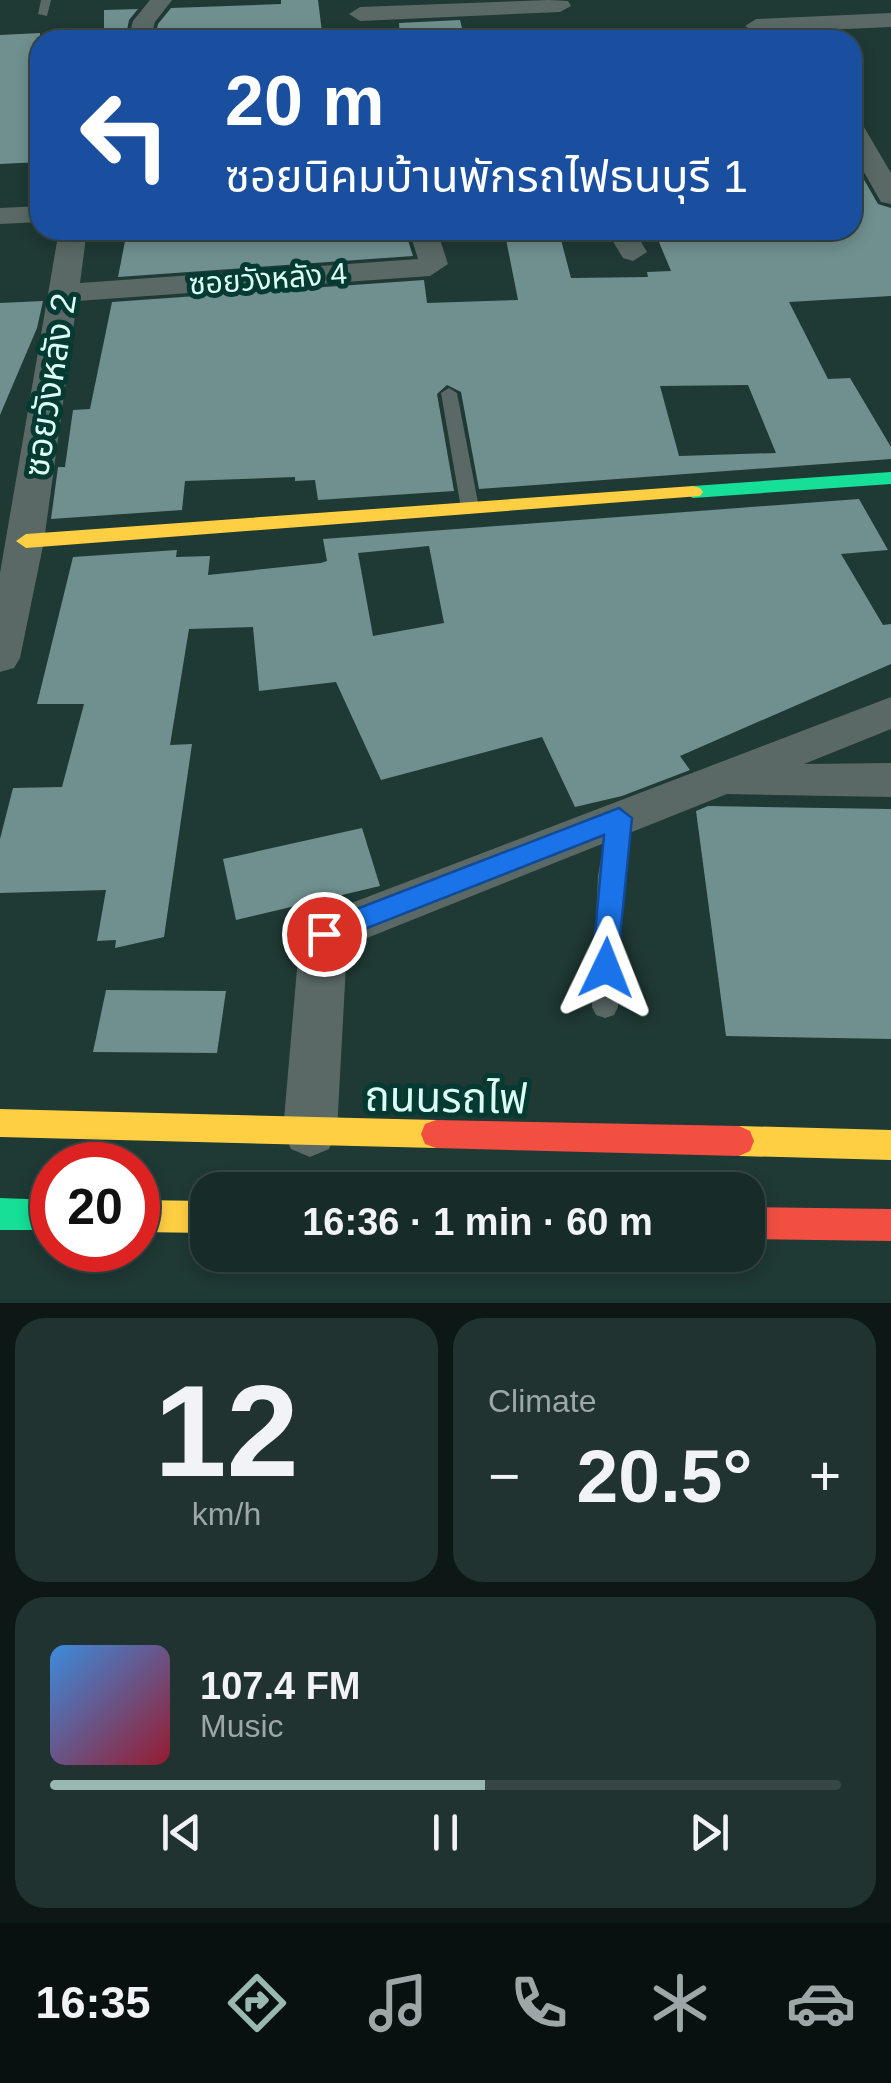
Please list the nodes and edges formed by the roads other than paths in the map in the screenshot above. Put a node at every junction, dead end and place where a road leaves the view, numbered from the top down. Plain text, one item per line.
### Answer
1 (46, 0) edge
2 (161, 0) edge
3 (560, 6) dead end
4 (359, 7) edge
5 (43, 14) dead end
6 (891, 20) edge
7 (756, 26) edge
8 (142, 30) edge
9 (862, 164) edge
10 (891, 196) edge
11 (30, 214) edge
12 (0, 216) edge
13 (72, 240) edge
14 (427, 240) edge
15 (64, 293) junction
16 (449, 393) dead end
17 (891, 478) edge
18 (470, 508) junction
19 (26, 540) junction
20 (0, 658) edge
21 (891, 712) edge
22 (891, 780) edge
23 (714, 781) junction
24 (619, 818) junction
25 (605, 1007) dead end
26 (0, 1124) edge
27 (310, 1131) junction
28 (891, 1145) edge
29 (0, 1214) edge
30 (30, 1214) edge
31 (160, 1216) edge
32 (190, 1216) edge
33 (765, 1223) edge
34 (891, 1224) edge

1 - 5 lane
2 - 8 street
3 - 4 street
6 - 7 street
9 - 10 street
11 - 12 street
13 - 15 street, ซอยวังหลัง 2
14 - 15 street, ซอยวังหลัง 4
15 - 19 street, ซอยวังหลัง 2
16 - 18 lane
17 - 18 street
18 - 19 street
19 - 20 street, ซอยวังหลัง 2
21 - 23 street
22 - 23 street
23 - 24 street
24 - 25 lane
24 - 27 street
26 - 27 street, ถนนรถไฟ
27 - 28 street, ถนนรถไฟ
29 - 30 street
31 - 32 street
33 - 34 street

